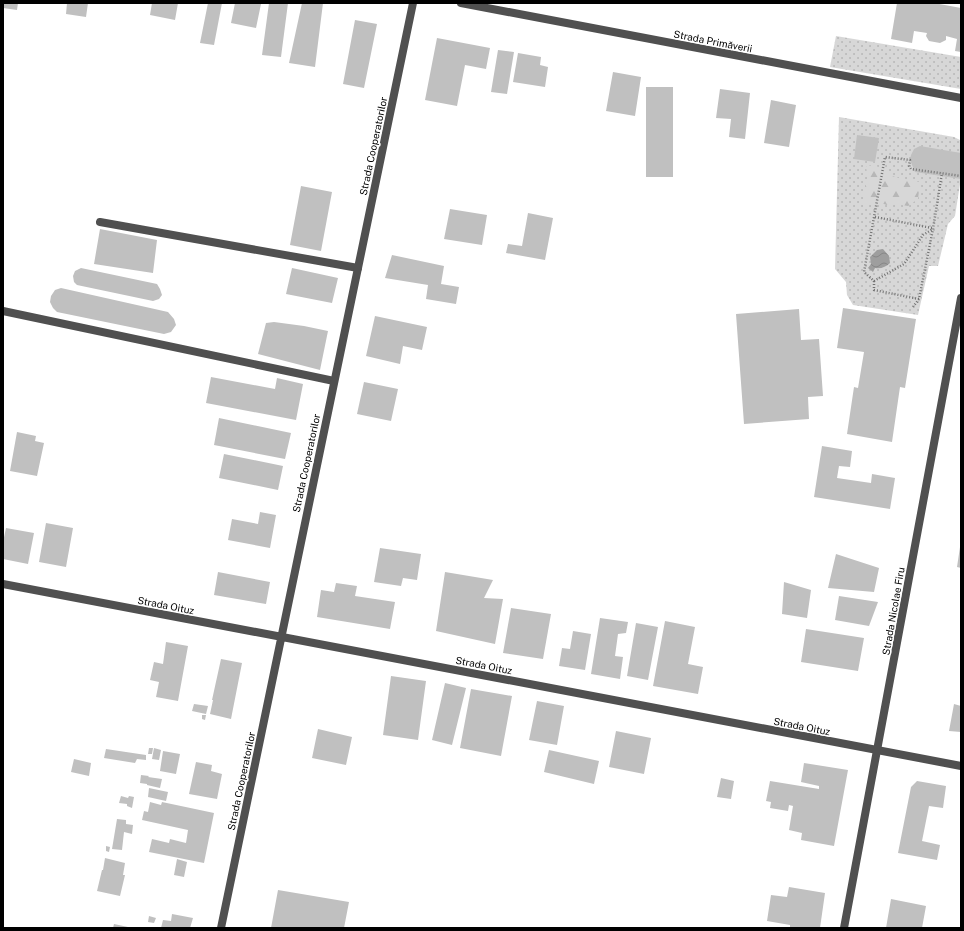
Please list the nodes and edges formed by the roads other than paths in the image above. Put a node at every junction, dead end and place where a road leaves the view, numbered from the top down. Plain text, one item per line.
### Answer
1 (413, 3) edge
2 (461, 3) edge
3 (961, 98) edge
4 (100, 222) dead end
5 (358, 268) junction
6 (961, 298) edge
7 (3, 311) edge
8 (334, 381) junction
9 (3, 584) edge
10 (281, 637) junction
11 (877, 750) junction
12 (961, 766) edge
13 (221, 928) edge
14 (844, 928) edge

1 - 5 street, Strada Cooperatorilor
2 - 3 street, Strada Primăverii
4 - 5 street
5 - 8 street, Strada Cooperatorilor
6 - 11 street, Strada Nicolae Firu
7 - 8 street
8 - 10 street, Strada Cooperatorilor
9 - 10 street, Strada Oituz
10 - 11 street, Strada Oituz
10 - 13 street, Strada Cooperatorilor
11 - 12 street, Strada Oituz
11 - 14 street, Strada Nicolae Firu

